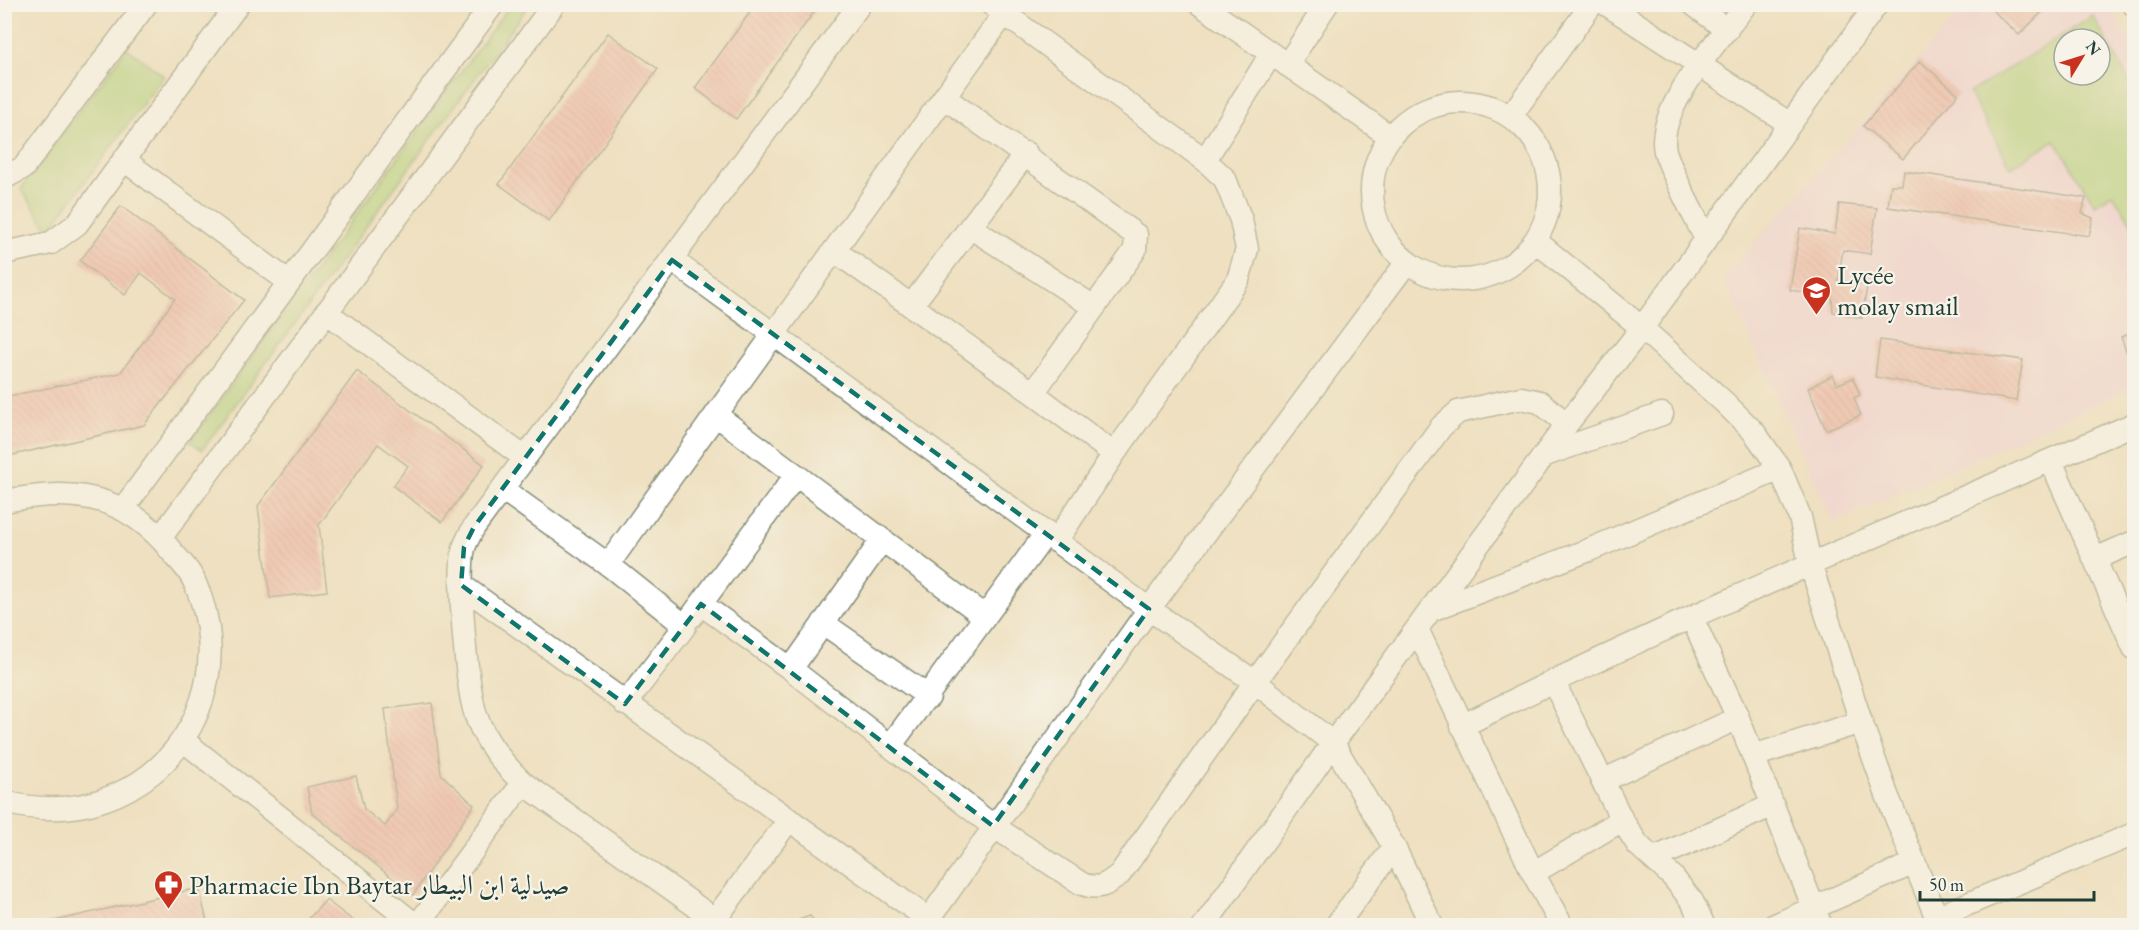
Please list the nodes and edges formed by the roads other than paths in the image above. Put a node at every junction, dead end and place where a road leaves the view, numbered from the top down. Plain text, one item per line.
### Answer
1 (146, 4) edge
2 (238, 4) edge
3 (494, 4) edge
4 (554, 4) edge
5 (860, 4) edge
6 (1200, 4) edge
7 (1327, 4) edge
8 (1592, 4) edge
9 (1606, 4) edge
10 (1693, 4) edge
11 (1746, 4) edge
12 (1877, 4) edge
13 (997, 9) edge
14 (1727, 30) junction
15 (1279, 59) junction
16 (1700, 67) junction
17 (945, 98) junction
18 (1510, 117) junction
19 (1790, 124) junction
20 (1391, 137) junction
21 (1026, 153) junction
22 (124, 160) junction
23 (1205, 160) junction
24 (4, 178) edge
25 (970, 227) junction
26 (1706, 239) junction
27 (1537, 242) junction
28 (835, 252) junction
29 (4, 253) edge
30 (672, 260) junction
31 (1407, 262) junction
32 (289, 282) junction
33 (911, 306) junction
34 (1094, 307) junction
35 (326, 312) junction
36 (1642, 328) junction
37 (774, 336) junction
38 (1033, 393) junction
39 (1662, 414) dead end
40 (716, 415) junction
41 (1568, 424) junction
42 (2134, 424) edge
43 (1114, 454) junction
44 (1545, 455) junction
45 (525, 458) junction
46 (2051, 461) junction
47 (1780, 469) junction
48 (796, 475) junction
49 (502, 489) junction
50 (4, 501) edge
51 (123, 509) junction
52 (1052, 536) junction
53 (161, 537) junction
54 (882, 540) junction
55 (2134, 542) edge
56 (2094, 559) junction
57 (1810, 563) junction
58 (610, 566) junction
59 (461, 585) junction
60 (701, 604) junction
61 (1149, 609) junction
62 (1431, 610) junction
63 (984, 616) junction
64 (1692, 618) junction
65 (823, 622) junction
66 (685, 626) junction
67 (1417, 629) junction
68 (2134, 648) edge
69 (790, 669) junction
70 (1553, 681) junction
71 (1255, 682) junction
72 (929, 697) junction
73 (625, 704) junction
74 (1738, 718) junction
75 (1861, 722) junction
76 (1462, 726) junction
77 (184, 741) junction
78 (1333, 743) junction
79 (891, 745) junction
80 (1753, 756) junction
81 (1602, 781) junction
82 (524, 783) junction
83 (4, 802) edge
84 (1773, 805) junction
85 (789, 820) junction
86 (1622, 820) junction
87 (993, 826) junction
88 (2134, 834) edge
89 (1394, 847) junction
90 (1653, 859) junction
91 (1914, 863) junction
92 (1533, 873) junction
93 (1817, 917) edge
94 (1939, 921) edge
95 (712, 922) edge
96 (933, 922) edge
97 (417, 926) edge
98 (1204, 926) edge
99 (1336, 926) edge
100 (1432, 926) edge
101 (1562, 926) edge
102 (1704, 926) edge
103 (1773, 926) edge

1 - 24 street
2 - 22 street
3 - 32 street
4 - 35 street
5 - 30 street
6 - 15 street
7 - 15 street
8 - 18 street
9 - 16 street
10 - 14 street
11 - 14 street
12 - 19 street
13 - 17 street
13 - 23 street
14 - 16 street
15 - 20 street
15 - 23 street
16 - 19 street
16 - 26 street
17 - 21 street
17 - 28 street
18 - 20 street
18 - 27 street
19 - 26 street
20 - 31 street
21 - 25 street
21 - 34 street
22 - 29 street
22 - 32 street
23 - 43 street
25 - 33 street
25 - 34 street
26 - 36 street
27 - 31 street
27 - 36 street
28 - 33 street
28 - 37 street
30 - 37 street
30 - 45 street
31 - 61 street
32 - 51 street
33 - 38 street
34 - 38 street
35 - 45 street
35 - 53 street
36 - 41 street
36 - 47 street
37 - 40 street
37 - 52 street
38 - 43 street
39 - 44 street
40 - 48 street
40 - 58 street
41 - 44 street
41 - 71 street
42 - 46 street
43 - 52 street
44 - 62 street
45 - 49 street
46 - 56 street
46 - 57 street
47 - 57 street
47 - 62 street
48 - 54 street
48 - 60 street
49 - 58 street
49 - 59 street
50 - 51 street
51 - 53 street
52 - 61 street
52 - 63 street
53 - 77 street
54 - 63 street
54 - 65 street
55 - 56 street
56 - 68 street
57 - 64 street
57 - 75 street
58 - 66 street
59 - 73 street
59 - 82 street
60 - 66 street
60 - 69 street
61 - 71 street
61 - 87 street
62 - 67 street
63 - 72 street
64 - 70 street
64 - 74 street
65 - 69 street
65 - 72 street
66 - 73 street
67 - 76 street
67 - 78 street
69 - 79 street
70 - 76 street
70 - 81 street
71 - 78 street
71 - 87 street
72 - 79 street
73 - 85 street
74 - 80 street
74 - 81 street
75 - 80 street
75 - 91 street
76 - 92 street
77 - 83 street
77 - 97 street
78 - 89 street
78 - 98 street
79 - 87 street
80 - 84 street
81 - 86 street
82 - 95 street
82 - 97 street
84 - 90 street
84 - 93 street
85 - 95 street
85 - 96 street
86 - 90 street
86 - 92 street
87 - 96 street
88 - 94 street
89 - 99 street
89 - 100 street
90 - 102 street
91 - 93 street
91 - 94 street
92 - 101 street
93 - 103 street

